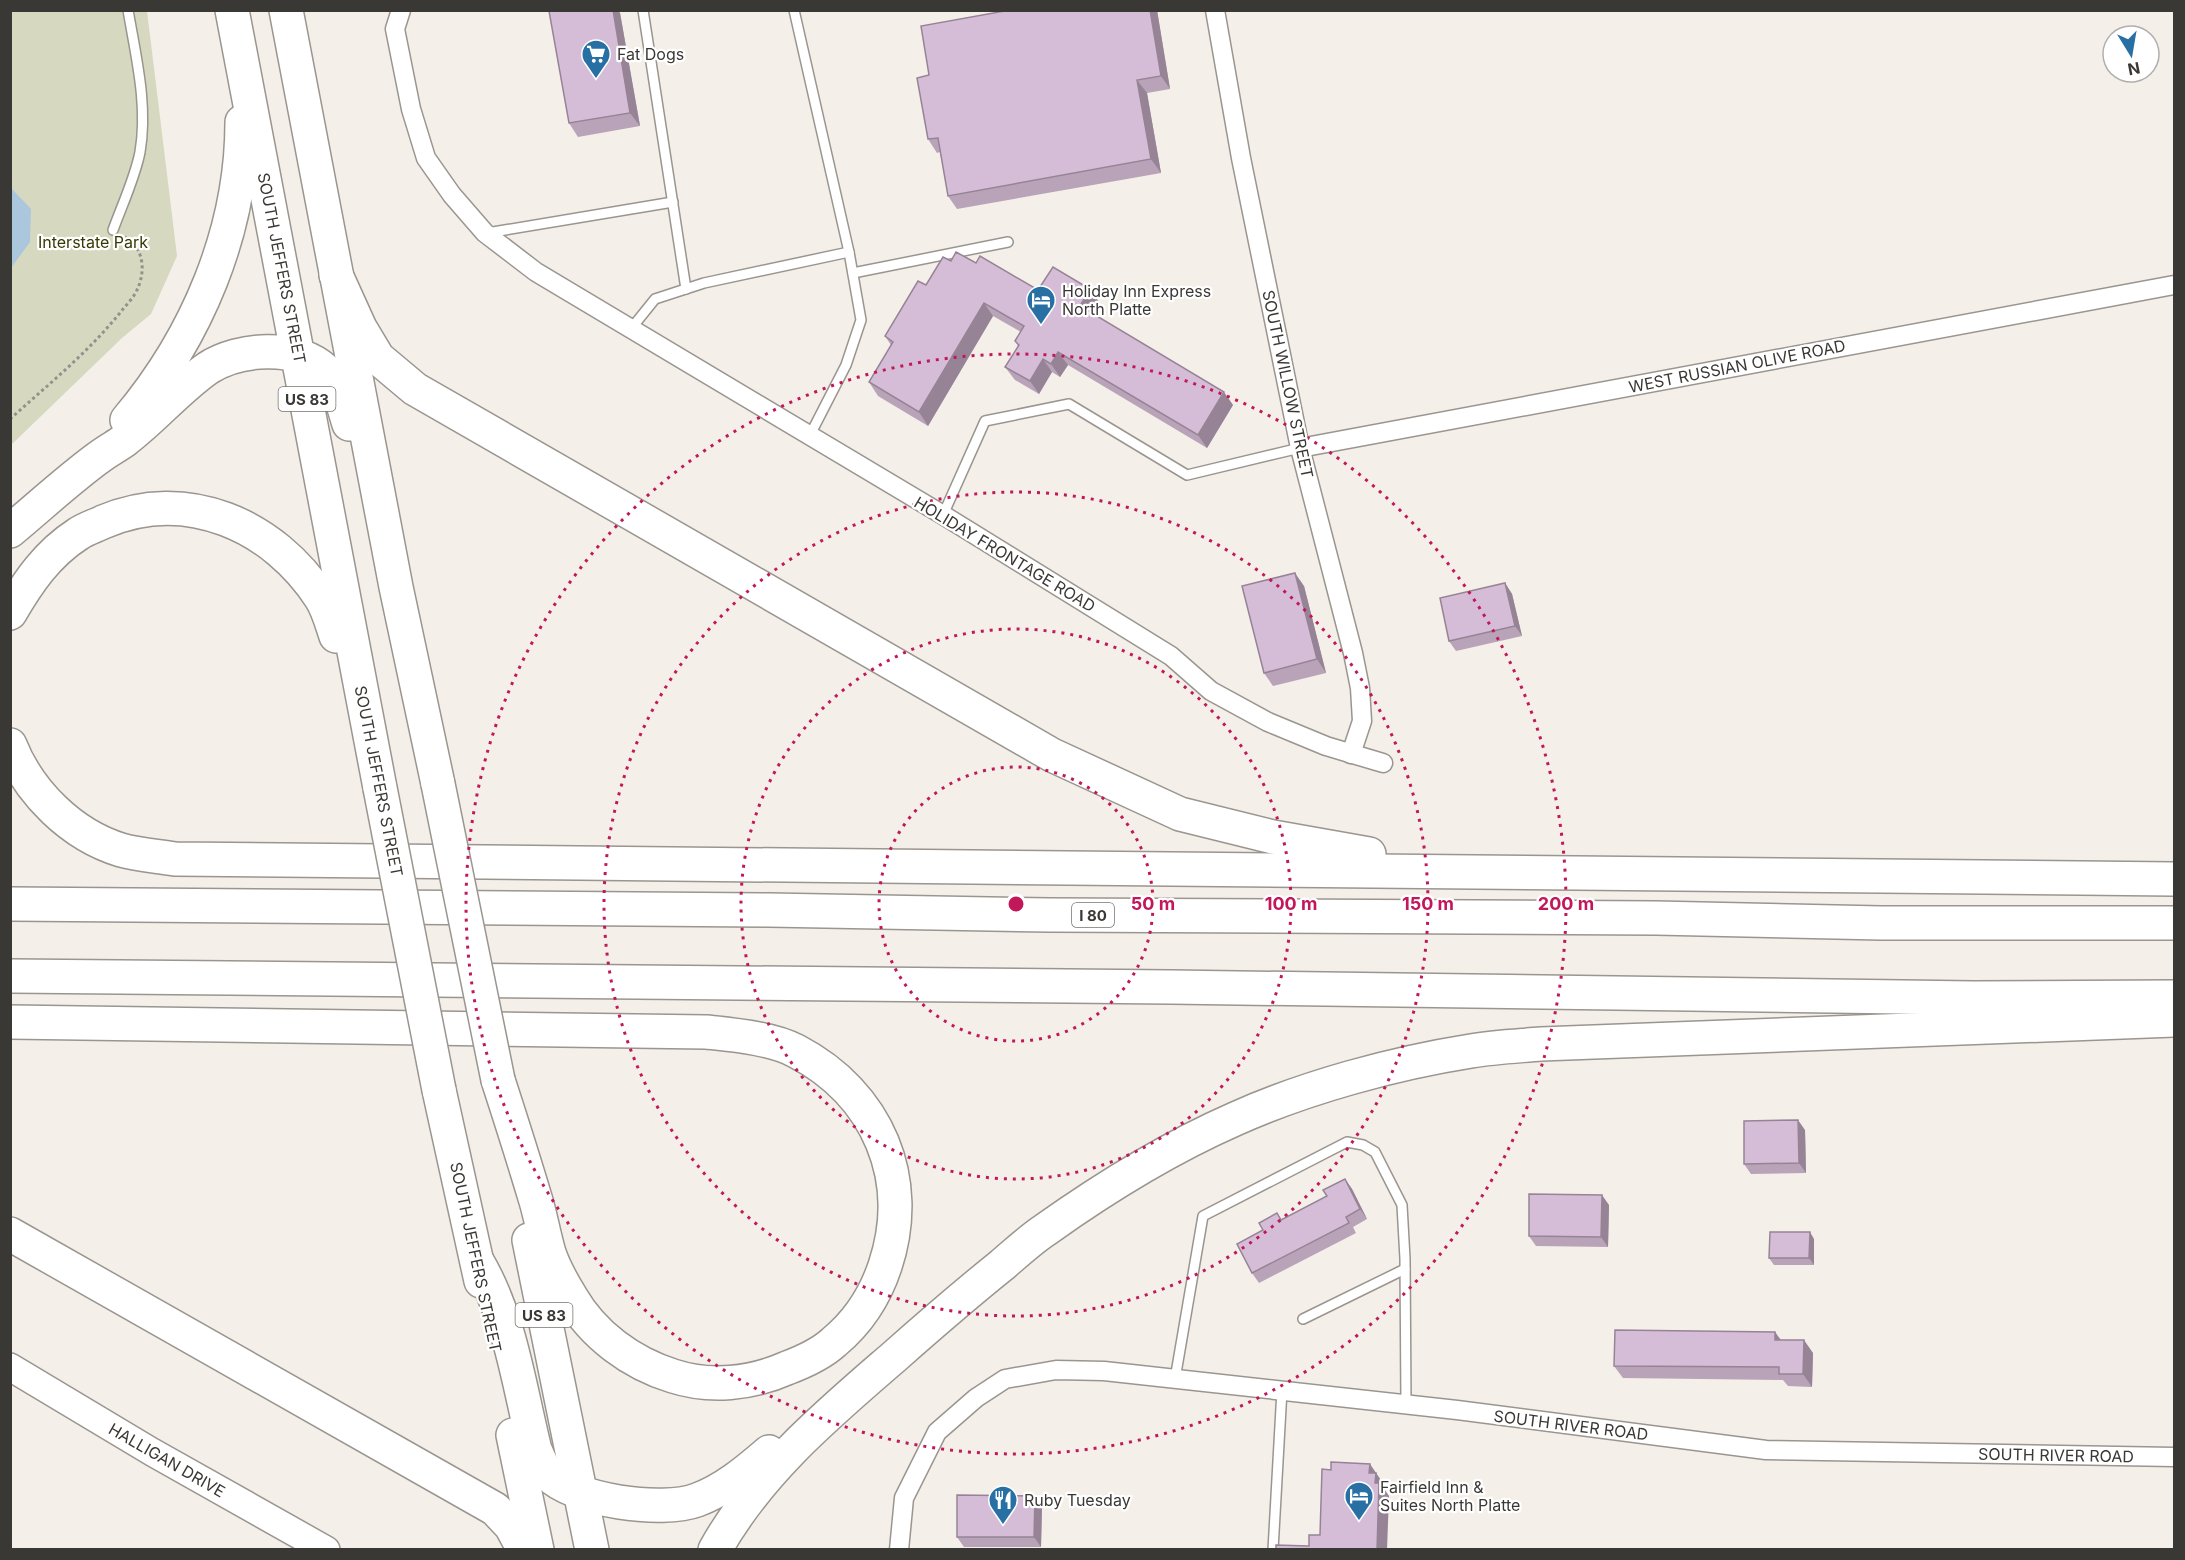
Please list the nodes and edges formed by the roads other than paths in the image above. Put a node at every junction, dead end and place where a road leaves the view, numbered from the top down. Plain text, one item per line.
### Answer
1 (128, 10) edge
2 (232, 10) edge
3 (286, 10) edge
4 (390, 10) edge
5 (401, 10) edge
6 (643, 10) edge
7 (794, 10) edge
8 (1215, 10) edge
9 (395, 29) junction
10 (240, 53) junction
11 (673, 202) junction
12 (113, 231) road end
13 (485, 233) junction
14 (1008, 242) dead end
15 (849, 252) junction
16 (852, 273) junction
17 (336, 275) junction
18 (2175, 285) edge
19 (686, 289) junction
20 (630, 330) junction
21 (299, 355) junction
22 (809, 437) junction
23 (1300, 448) junction
24 (99, 457) junction
25 (943, 515) junction
26 (10, 531) edge
27 (396, 587) junction
28 (10, 613) edge
29 (10, 745) edge
30 (1352, 754) junction
31 (1383, 764) dead end
32 (380, 788) junction
33 (1553, 872) junction
34 (2175, 879) edge
35 (10, 904) edge
36 (2175, 923) edge
37 (10, 976) edge
38 (2175, 997) edge
39 (2175, 1020) edge
40 (10, 1022) edge
41 (498, 1080) junction
42 (10, 1234) edge
43 (477, 1261) junction
44 (1406, 1269) junction
45 (951, 1306) junction
46 (1303, 1319) dead end
47 (10, 1367) edge
48 (1175, 1379) junction
49 (1282, 1390) junction
50 (1406, 1404) junction
51 (2175, 1457) edge
52 (580, 1492) junction
53 (326, 1550) edge
54 (524, 1550) edge
55 (537, 1550) edge
56 (592, 1550) edge
57 (715, 1550) edge
58 (899, 1550) edge
59 (1273, 1550) edge

1 - 12 lane
2 - 10 highway, SOUTH JEFFERS STREET / US 83
3 - 17 highway, US 83
4 - 9 street, HOLIDAY FRONTAGE ROAD
5 - 9 street, HOLIDAY FRONTAGE ROAD
6 - 11 lane
7 - 15 lane
8 - 23 street, SOUTH WILLOW STREET
9 - 13 street, HOLIDAY FRONTAGE ROAD
10 - 21 highway, SOUTH JEFFERS STREET / US 83
10 - 24 highway
11 - 13 lane
11 - 19 lane
13 - 20 street, HOLIDAY FRONTAGE ROAD
14 - 16 lane
15 - 16 lane
15 - 19 lane
16 - 22 lane
17 - 27 highway, US 83
17 - 33 highway
18 - 23 street, WEST RUSSIAN OLIVE ROAD
19 - 20 lane
20 - 22 street, HOLIDAY FRONTAGE ROAD
21 - 24 highway
21 - 27 highway
21 - 32 highway, SOUTH JEFFERS STREET / US 83
22 - 25 street, HOLIDAY FRONTAGE ROAD
23 - 25 lane
23 - 30 street, SOUTH WILLOW STREET
24 - 26 highway
25 - 30 street, HOLIDAY FRONTAGE ROAD
27 - 41 highway, US 83, bridge
28 - 32 highway
29 - 33 highway
30 - 31 street, HOLIDAY FRONTAGE ROAD
32 - 43 highway, SOUTH JEFFERS STREET / US 83, bridge
33 - 34 highway
35 - 36 highway, I 80
37 - 38 highway
39 - 45 highway
40 - 41 highway
41 - 52 highway, US 83
42 - 54 highway
43 - 52 highway
43 - 55 highway, SOUTH JEFFERS STREET / US 83
44 - 46 lane
44 - 48 lane
44 - 50 lane
45 - 52 highway
45 - 57 highway
47 - 53 street, HALLIGAN DRIVE
48 - 49 street, SOUTH RIVER ROAD
48 - 58 street, SOUTH RIVER ROAD
49 - 50 street, SOUTH RIVER ROAD
49 - 59 lane
50 - 51 street, SOUTH RIVER ROAD
52 - 56 highway, US 83

